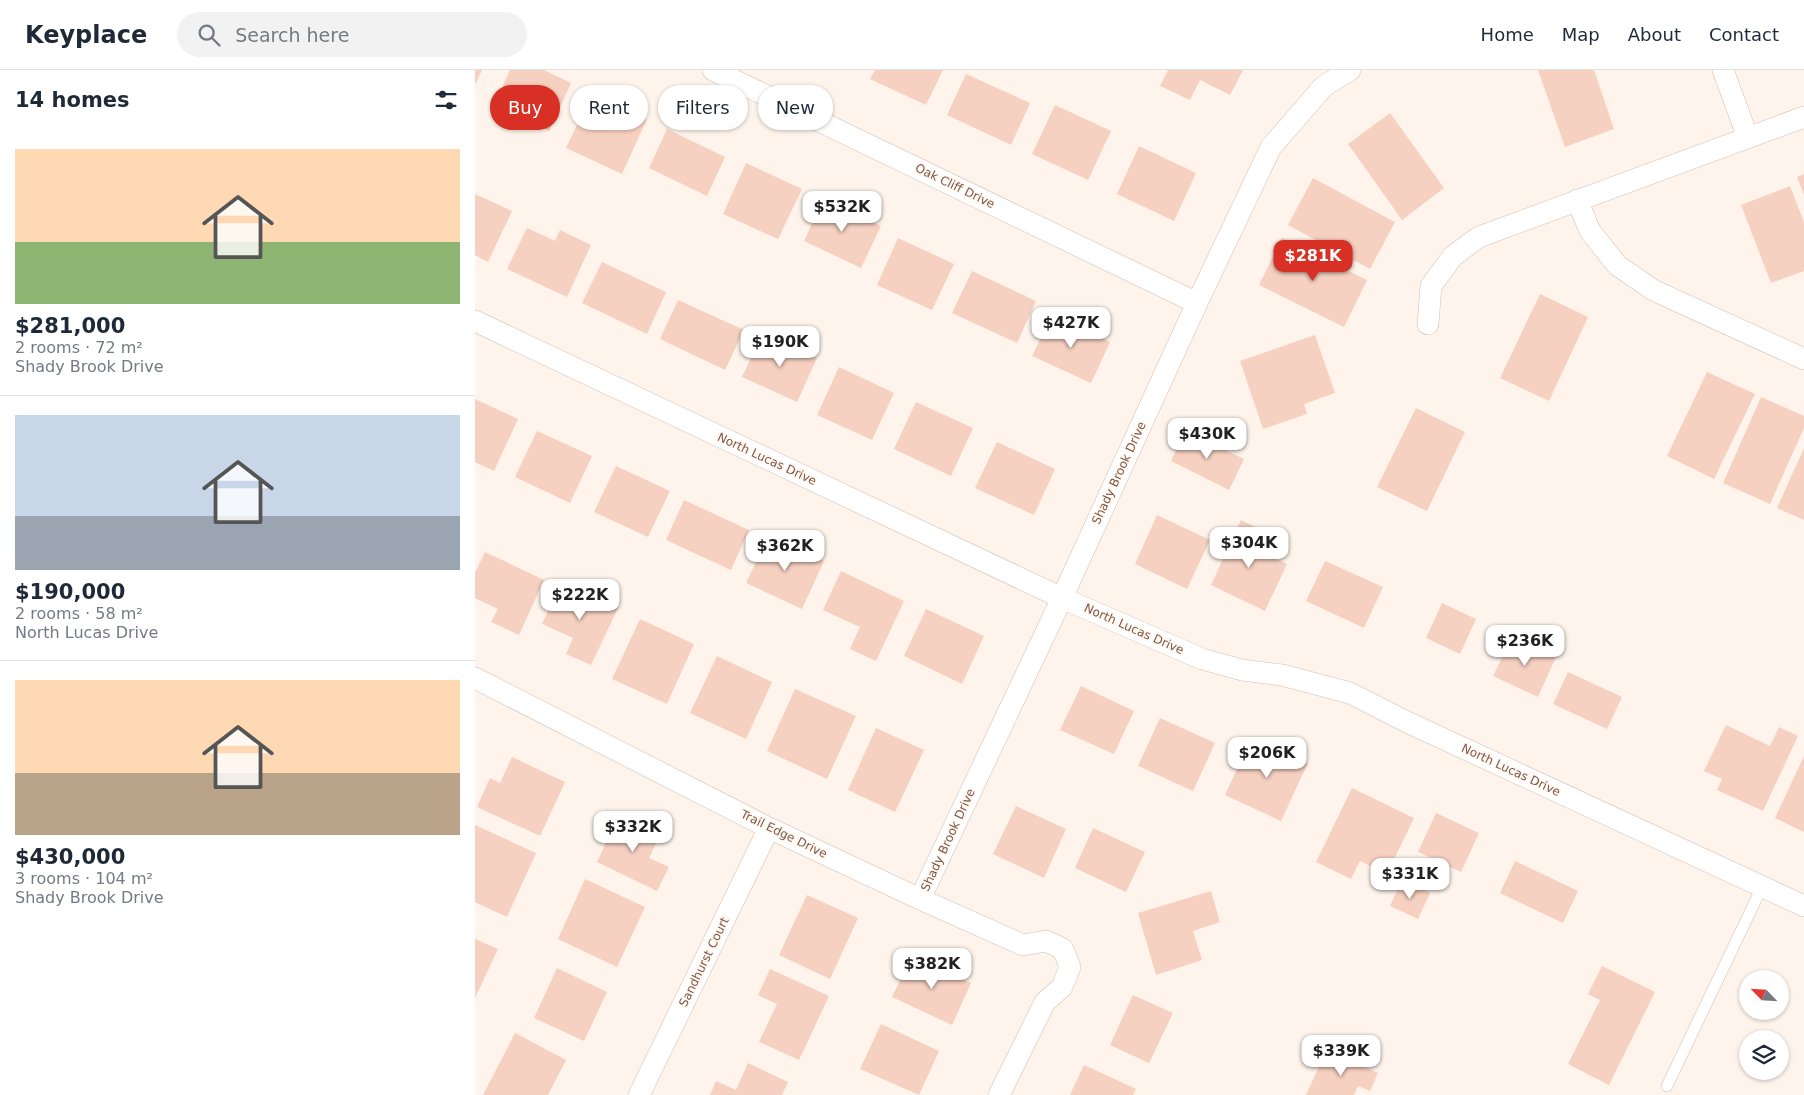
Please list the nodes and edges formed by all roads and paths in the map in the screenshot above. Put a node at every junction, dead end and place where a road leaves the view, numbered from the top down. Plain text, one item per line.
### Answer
1 (1350, 70) edge
2 (1723, 70) edge
3 (720, 72) edge
4 (1804, 117) edge
5 (1747, 138) junction
6 (1577, 200) junction
7 (1197, 303) junction
8 (475, 321) edge
9 (1428, 324) dead end
10 (1804, 359) edge
11 (1062, 598) junction
12 (476, 680) edge
13 (769, 828) junction
14 (1762, 887) junction
15 (919, 899) junction
16 (1804, 906) edge
17 (1667, 1086) dead end
18 (639, 1095) edge
19 (999, 1095) edge

1 - 7 street, Shady Brook Drive
2 - 5 street
3 - 7 street, Oak Cliff Drive
4 - 5 street
5 - 6 street
6 - 9 street
6 - 10 street
7 - 11 street, Shady Brook Drive
8 - 11 street, North Lucas Drive
11 - 14 street, North Lucas Drive
11 - 15 street, Shady Brook Drive
12 - 13 street, Trail Edge Drive
13 - 15 street, Trail Edge Drive
13 - 18 street, Sandhurst Court
14 - 16 street, North Lucas Drive
14 - 17 lane
15 - 19 street, Trail Edge Drive

